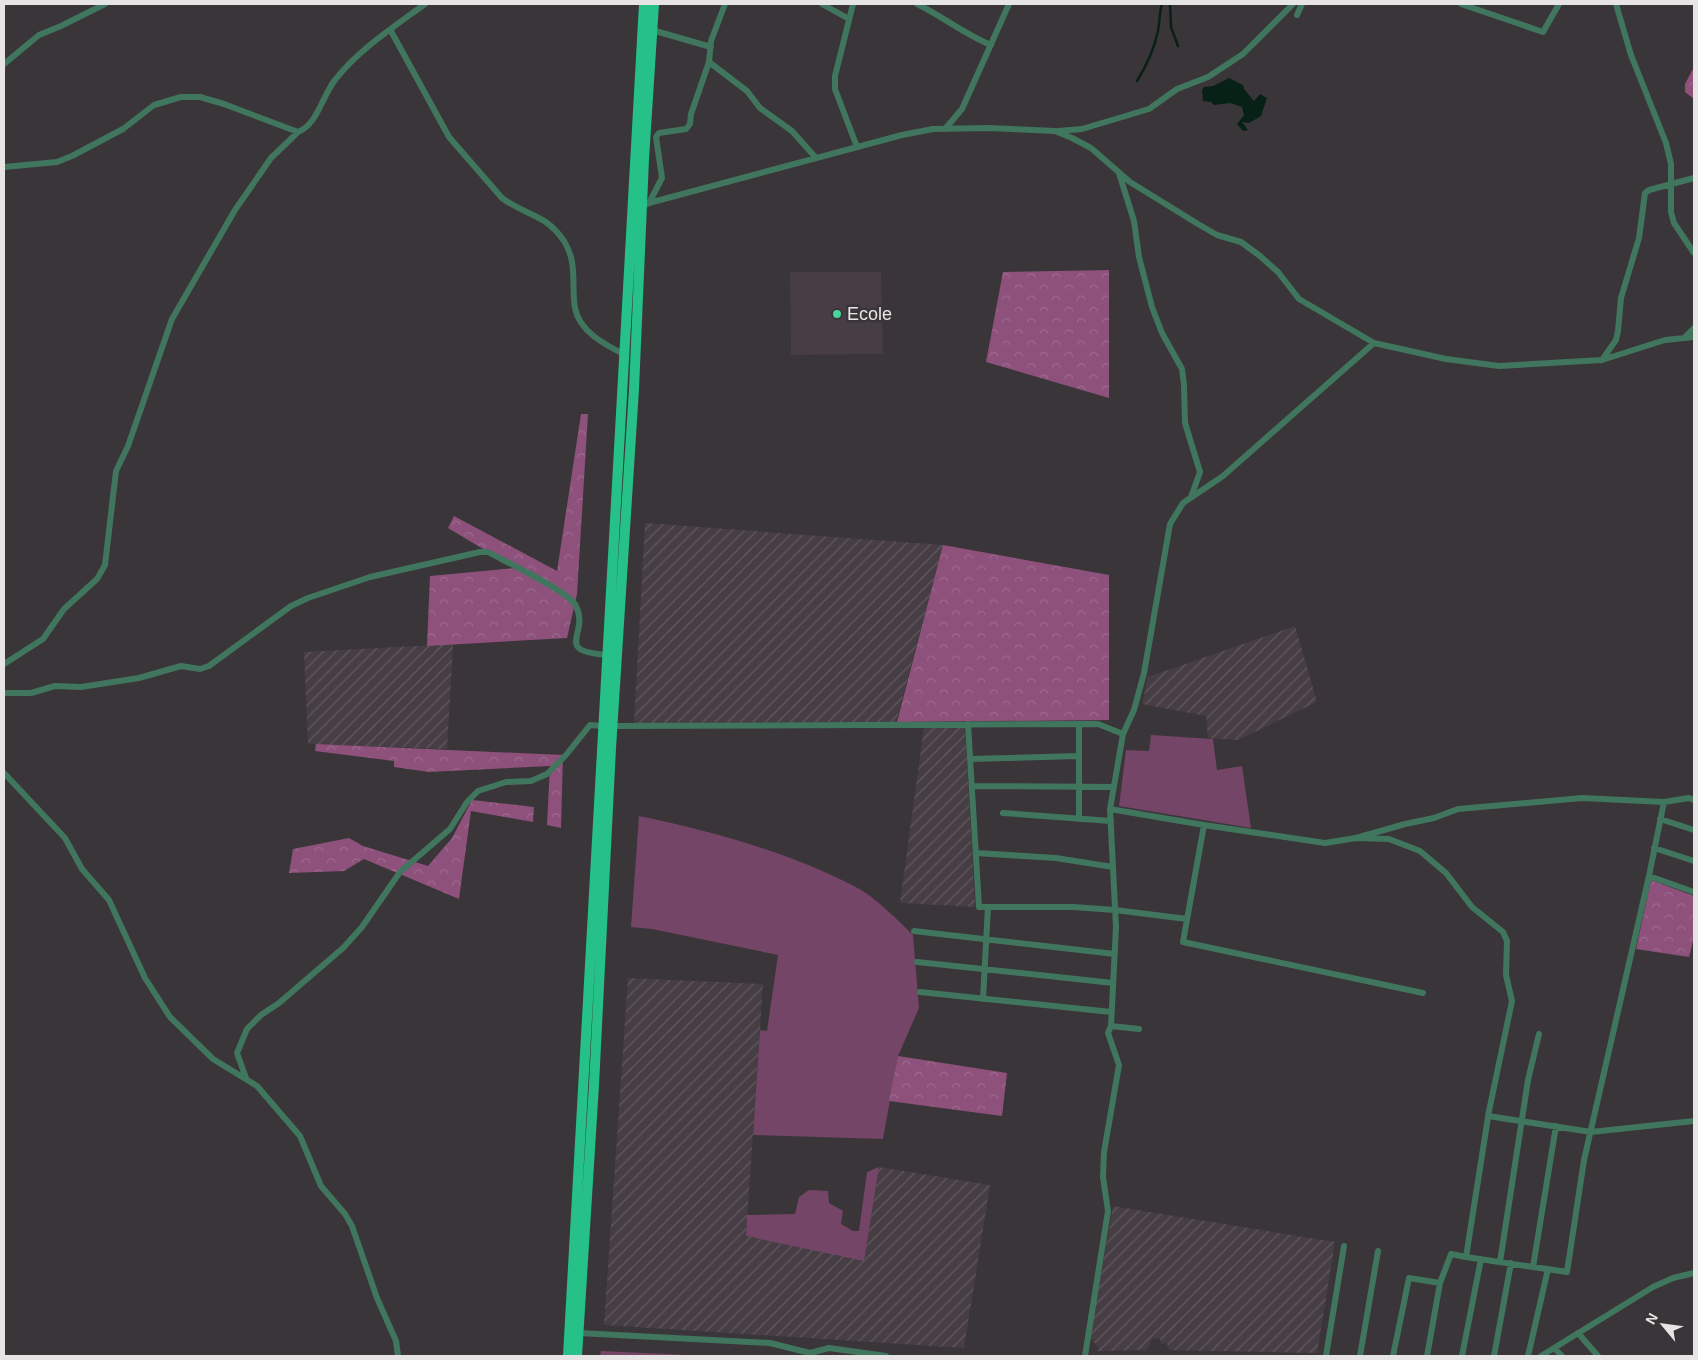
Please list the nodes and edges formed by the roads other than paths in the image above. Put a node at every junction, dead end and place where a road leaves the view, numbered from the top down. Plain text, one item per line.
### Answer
1 (105, 4) edge
2 (425, 4) edge
3 (644, 4) edge
4 (654, 4) edge
5 (725, 4) edge
6 (822, 4) edge
7 (853, 4) edge
8 (916, 4) edge
9 (1009, 4) edge
10 (1293, 4) edge
11 (1302, 4) edge
12 (1461, 4) edge
13 (1560, 4) edge
14 (1616, 4) edge
15 (1298, 15) dead end
16 (849, 19) junction
17 (391, 30) junction
18 (652, 30) junction
19 (991, 45) junction
20 (711, 47) junction
21 (709, 62) junction
22 (4, 64) edge
23 (945, 129) junction
24 (1055, 131) junction
25 (298, 132) junction
26 (857, 147) junction
27 (816, 158) junction
28 (4, 167) edge
29 (1119, 172) junction
30 (1694, 178) edge
31 (1671, 185) junction
32 (646, 205) junction
33 (1694, 253) edge
34 (1694, 328) edge
35 (1694, 337) edge
36 (1684, 338) junction
37 (1374, 343) junction
38 (624, 354) junction
39 (1602, 360) junction
40 (1192, 497) junction
41 (607, 655) junction
42 (4, 664) edge
43 (4, 693) edge
44 (968, 724) junction
45 (1079, 724) junction
46 (608, 726) junction
47 (1123, 734) junction
48 (1079, 756) junction
49 (970, 759) junction
50 (4, 773) edge
51 (972, 786) junction
52 (1079, 787) junction
53 (1114, 787) junction
54 (1694, 800) edge
55 (1664, 802) junction
56 (1110, 809) junction
57 (1003, 813) dead end
58 (1079, 819) junction
59 (1660, 819) junction
60 (1111, 821) junction
61 (1204, 825) junction
62 (1694, 830) edge
63 (1356, 838) junction
64 (1654, 848) junction
65 (976, 852) junction
66 (1694, 861) edge
67 (1113, 867) junction
68 (1649, 876) junction
69 (1694, 892) edge
70 (988, 907) junction
71 (1115, 910) junction
72 (1187, 919) junction
73 (914, 930) dead end
74 (986, 939) junction
75 (1114, 954) junction
76 (917, 962) dead end
77 (985, 970) junction
78 (1113, 983) junction
79 (920, 992) dead end
80 (1423, 993) dead end
81 (983, 998) junction
82 (1112, 1012) junction
83 (1111, 1026) junction
84 (1139, 1029) dead end
85 (1539, 1034) dead end
86 (246, 1078) junction
87 (1488, 1116) junction
88 (1522, 1121) junction
89 (1694, 1122) edge
90 (1556, 1126) junction
91 (1591, 1132) junction
92 (1344, 1246) dead end
93 (1378, 1252) dead end
94 (1466, 1257) junction
95 (1481, 1259) junction
96 (1500, 1262) junction
97 (1511, 1263) junction
98 (1533, 1267) junction
99 (1548, 1269) junction
100 (1694, 1273) edge
101 (1440, 1283) junction
102 (579, 1332) junction
103 (1578, 1333) junction
104 (1554, 1348) junction
105 (398, 1356) edge
106 (568, 1356) edge
107 (577, 1356) edge
108 (886, 1356) edge
109 (1085, 1356) edge
110 (1326, 1356) edge
111 (1360, 1356) edge
112 (1393, 1356) edge
113 (1427, 1356) edge
114 (1462, 1356) edge
115 (1494, 1356) edge
116 (1528, 1356) edge
117 (1541, 1356) edge
118 (1562, 1356) edge
119 (1598, 1356) edge

1 - 22 street
2 - 17 street
3 - 38 highway
4 - 18 highway
5 - 20 street
6 - 16 street
7 - 16 street
8 - 19 street
9 - 19 street
10 - 24 street
11 - 15 street
12 - 13 street
14 - 31 street
16 - 26 street
17 - 25 street
17 - 38 street
18 - 20 street
18 - 32 highway
19 - 23 street
20 - 21 street
21 - 27 street
21 - 32 street
23 - 24 street
23 - 26 street
24 - 29 street
25 - 28 street
25 - 42 street
26 - 27 street
27 - 32 street
29 - 37 street
29 - 40 street
30 - 31 street
31 - 33 street
31 - 39 street
32 - 46 highway
34 - 36 street
35 - 36 street
36 - 39 street
37 - 39 street
37 - 40 street
38 - 41 highway
40 - 47 street
41 - 43 street
41 - 46 highway
44 - 45 street
44 - 46 street
44 - 49 street
45 - 47 street
45 - 48 street
46 - 86 street
46 - 102 highway
46 - 106 highway
47 - 53 street
48 - 49 street
48 - 52 street
49 - 51 street
50 - 86 street
51 - 52 street
51 - 65 street
52 - 53 street
52 - 58 street
53 - 56 street
54 - 55 street
55 - 59 street
55 - 63 street
56 - 60 street
56 - 61 street
57 - 58 street
58 - 60 street
59 - 62 street
59 - 64 street
60 - 67 street
61 - 63 street
61 - 72 street
63 - 87 street
64 - 66 street
64 - 68 street
65 - 67 street
65 - 70 street
67 - 71 street
68 - 69 street
68 - 91 street
70 - 71 street
70 - 74 street
71 - 72 street
71 - 75 street
72 - 80 street
73 - 74 street
74 - 75 street
74 - 77 street
75 - 78 street
76 - 77 street
77 - 78 street
77 - 81 street
78 - 82 street
79 - 81 street
81 - 82 street
82 - 83 street
83 - 84 street
83 - 109 street
85 - 88 street
86 - 105 street
87 - 88 street
87 - 94 street
88 - 90 street
88 - 96 street
89 - 91 street
90 - 91 street
90 - 98 street
91 - 99 street
92 - 110 street
93 - 111 street
94 - 95 street
94 - 101 street
95 - 96 street
95 - 114 street
96 - 97 street
97 - 98 street
97 - 115 street
98 - 99 street
99 - 116 street
100 - 103 street
101 - 112 street
101 - 113 street
102 - 107 highway
102 - 108 street
103 - 104 street
103 - 119 street
104 - 117 street
104 - 118 street

